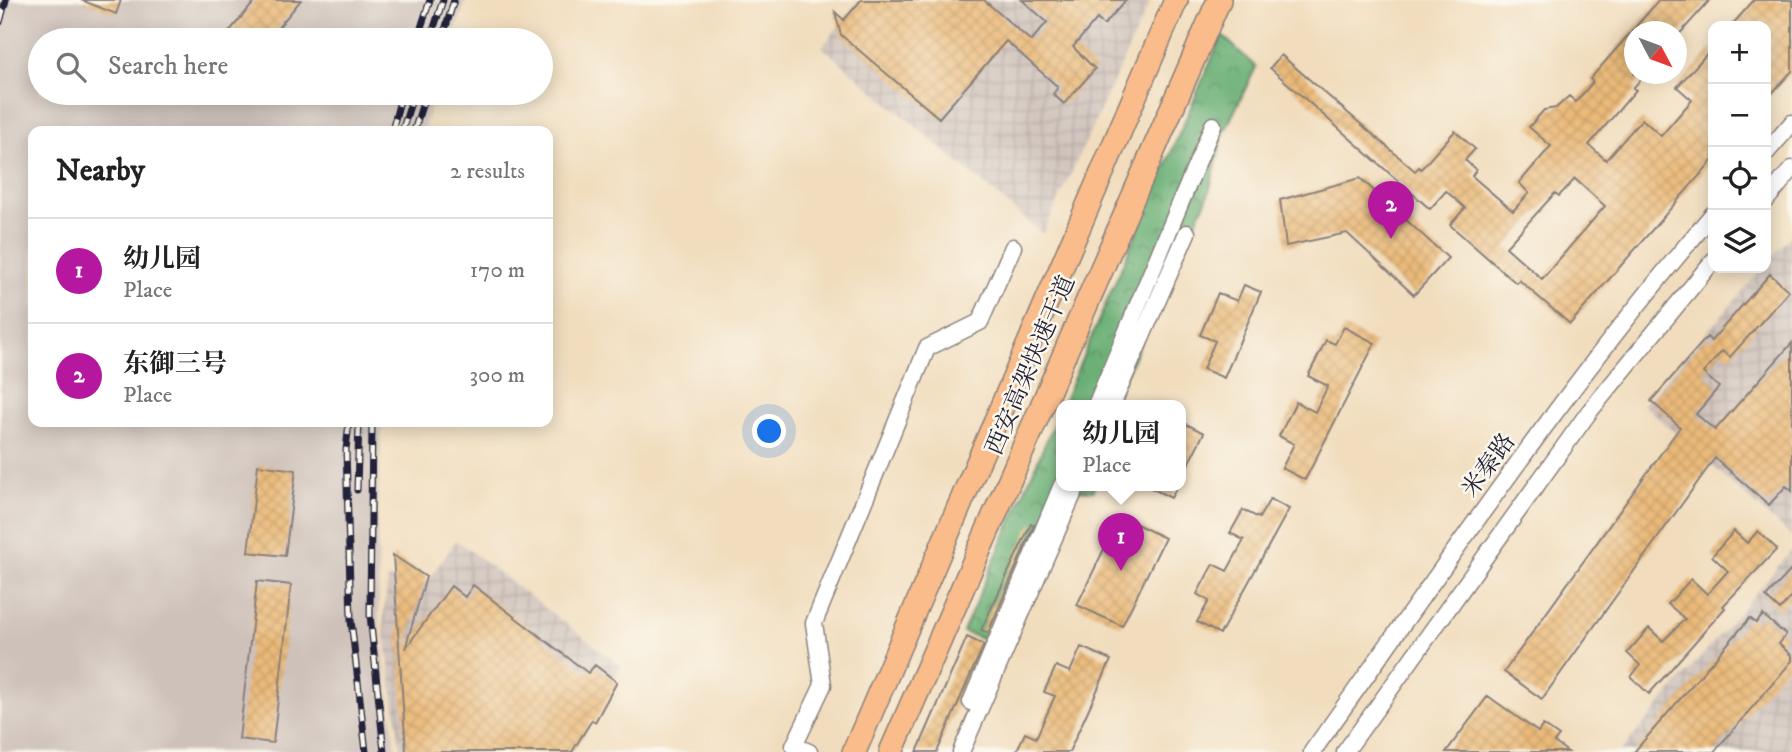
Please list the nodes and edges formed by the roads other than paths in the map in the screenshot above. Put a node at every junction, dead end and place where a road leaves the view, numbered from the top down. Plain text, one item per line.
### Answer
1 (1176, 0) edge
2 (1219, 0) edge
3 (1792, 123) edge
4 (1213, 125) dead end
5 (1771, 147) edge
6 (1792, 169) edge
7 (1771, 194) edge
8 (1708, 220) edge
9 (1187, 233) dead end
10 (1013, 247) dead end
11 (1708, 267) edge
12 (1098, 400) edge
13 (1114, 400) edge
14 (1059, 491) edge
15 (1074, 491) edge
16 (809, 752) edge
17 (854, 752) edge
18 (891, 752) edge
19 (950, 752) edge
20 (961, 752) edge
21 (1312, 752) edge
22 (1345, 752) edge

1 - 17 highway, 西安高架快速干道
2 - 18 highway, 西安高架快速干道
3 - 5 street
4 - 12 street
6 - 7 street
8 - 21 street, 米秦路
9 - 13 street
10 - 16 street
11 - 22 street, 米秦路
14 - 19 street
15 - 20 street

